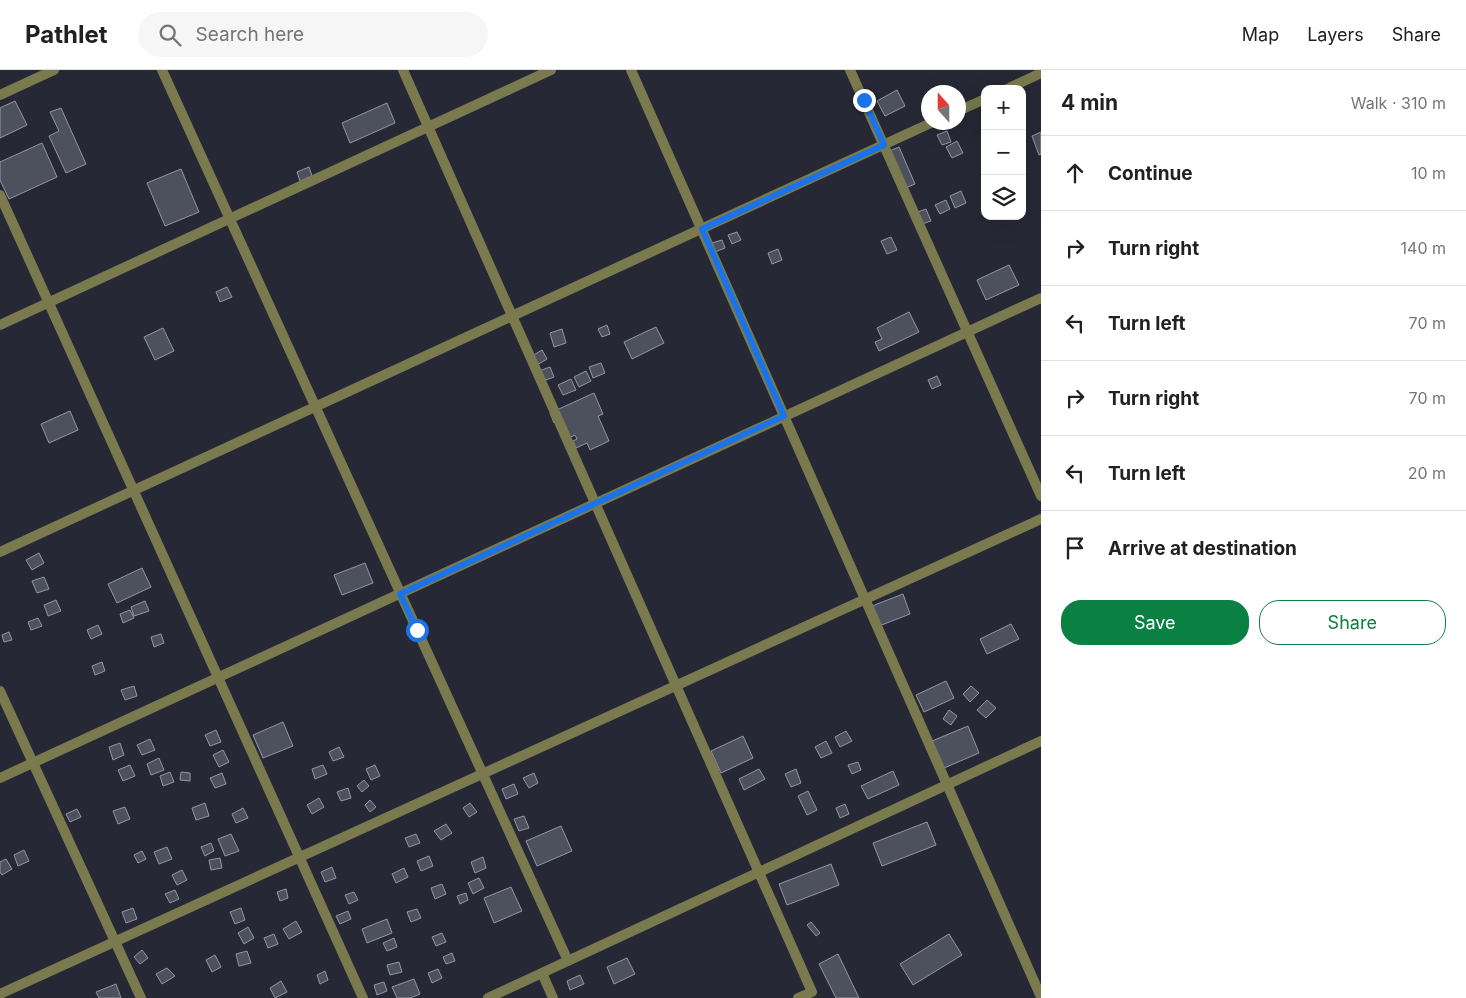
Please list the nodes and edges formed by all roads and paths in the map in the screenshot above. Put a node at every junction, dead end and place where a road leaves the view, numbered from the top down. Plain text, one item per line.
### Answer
1 (54, 70) edge
2 (162, 70) edge
3 (403, 70) edge
4 (552, 70) edge
5 (631, 70) edge
6 (850, 70) edge
7 (1041, 73) edge
8 (1016, 85) edge
9 (0, 95) edge
10 (981, 101) edge
11 (966, 107) edge
12 (428, 127) junction
13 (921, 128) edge
14 (884, 145) junction
15 (0, 194) edge
16 (230, 219) junction
17 (702, 229) junction
18 (1041, 298) edge
19 (49, 302) junction
20 (513, 316) junction
21 (0, 325) edge
22 (967, 332) junction
23 (316, 407) junction
24 (784, 416) junction
25 (134, 491) junction
26 (1041, 496) edge
27 (596, 503) junction
28 (1041, 519) edge
29 (0, 552) edge
30 (400, 594) junction
31 (865, 599) junction
32 (218, 678) junction
33 (676, 686) junction
34 (0, 691) edge
35 (1041, 741) edge
36 (33, 763) junction
37 (483, 774) junction
38 (0, 778) edge
39 (948, 785) junction
40 (299, 857) junction
41 (759, 872) junction
42 (115, 941) junction
43 (568, 961) junction
44 (542, 973) junction
45 (0, 994) edge
46 (1041, 997) edge
47 (141, 998) edge
48 (363, 998) edge
49 (488, 998) edge
50 (553, 998) edge
51 (798, 998) edge

1 - 9 street
2 - 16 street
3 - 12 street
4 - 12 street
5 - 17 street
6 - 14 street
7 - 8 street
10 - 11 street
12 - 16 street
12 - 20 street
13 - 14 street
14 - 17 street
14 - 22 street
15 - 19 street
16 - 19 street
16 - 23 street
17 - 20 street
17 - 24 street
18 - 22 street
19 - 21 street
19 - 25 street
20 - 23 street
20 - 27 street
22 - 24 street
22 - 26 street
23 - 25 street
23 - 30 street
24 - 27 street
24 - 31 street
25 - 29 street
25 - 32 street
27 - 30 street
27 - 33 street
28 - 31 street
30 - 32 street
30 - 37 street
31 - 33 street
31 - 39 street
32 - 36 street
32 - 40 street
33 - 37 street
33 - 41 street
34 - 36 street
35 - 39 street
36 - 38 street
36 - 42 street
37 - 40 street
37 - 43 street
39 - 41 street
39 - 46 street
40 - 42 street
40 - 48 street
41 - 43 street
41 - 51 street
42 - 45 street
42 - 47 street
43 - 44 street
44 - 49 street
44 - 50 street

